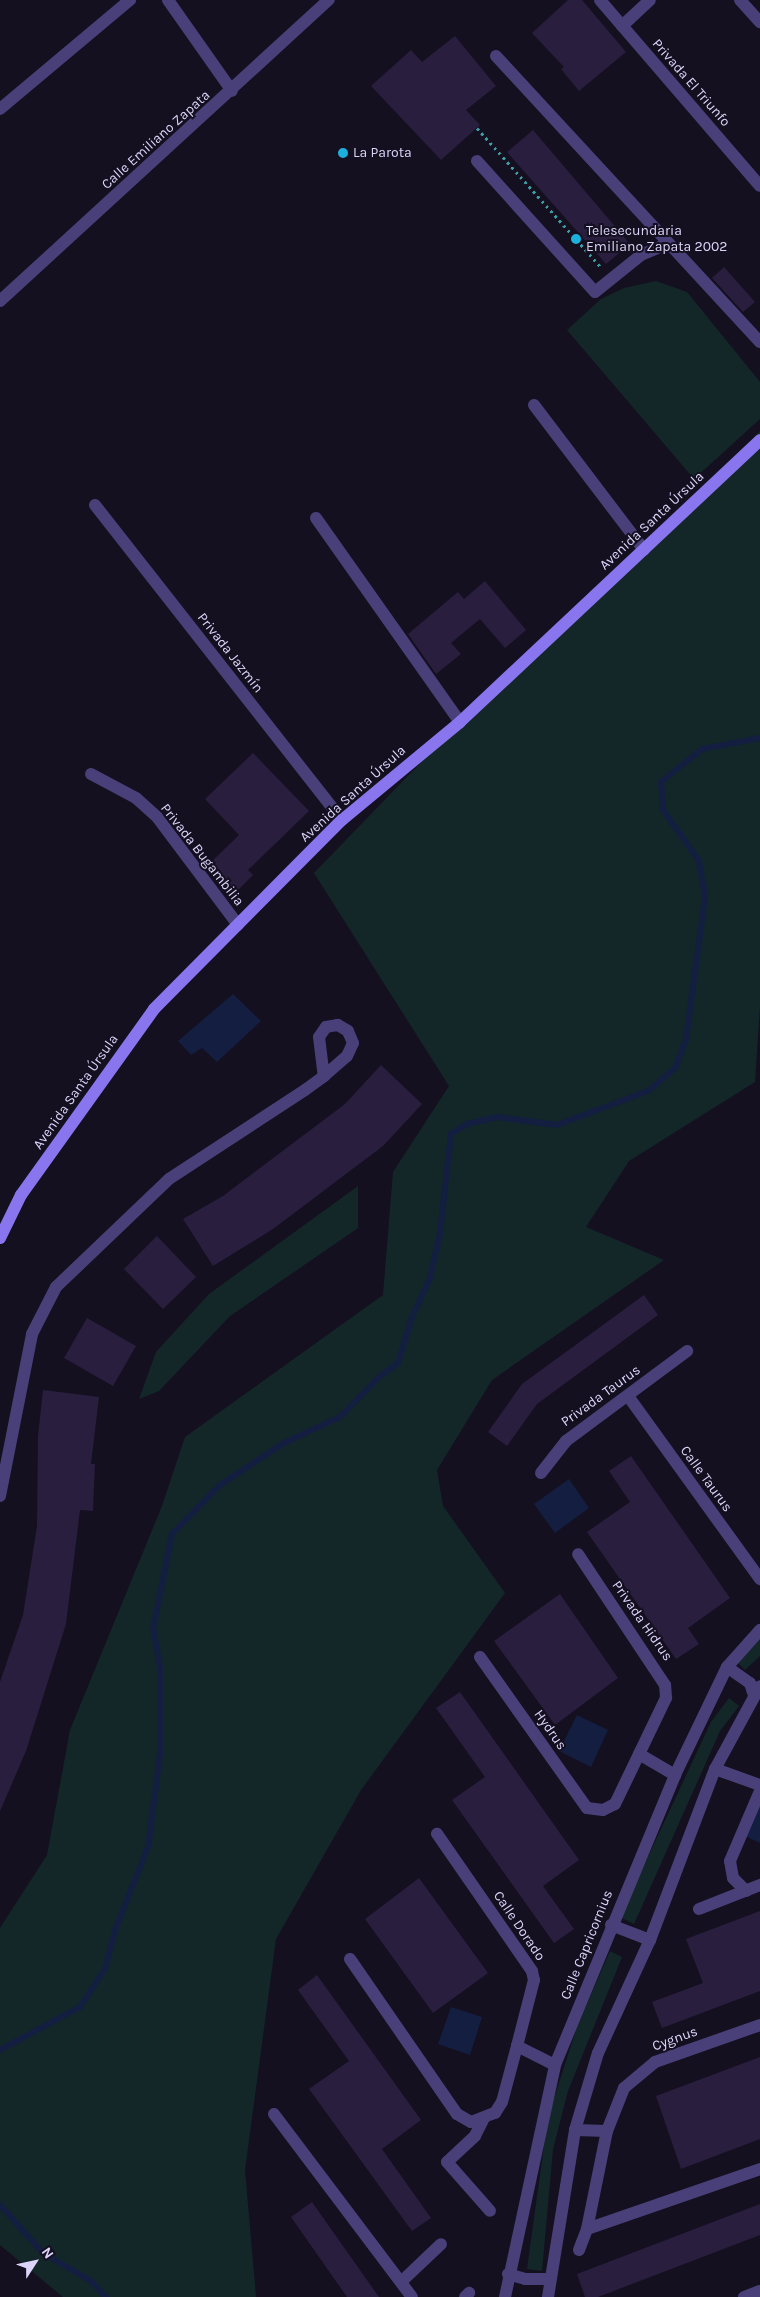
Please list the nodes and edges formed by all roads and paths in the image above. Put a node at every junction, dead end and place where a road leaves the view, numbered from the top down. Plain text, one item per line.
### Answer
1 (130, 0) edge
2 (168, 0) edge
3 (329, 0) edge
4 (600, 0) edge
5 (650, 0) edge
6 (740, 0) edge
7 (760, 22) edge
8 (622, 26) junction
9 (496, 56) dead end
10 (232, 91) junction
11 (0, 109) edge
12 (477, 128) dead end
13 (476, 161) dead end
14 (760, 186) edge
15 (669, 243) junction
16 (601, 266) dead end
17 (0, 301) edge
18 (760, 342) edge
19 (534, 405) dead end
20 (760, 440) edge
21 (95, 505) dead end
22 (316, 518) dead end
23 (644, 550) junction
24 (460, 722) junction
25 (91, 774) dead end
26 (342, 820) junction
27 (238, 925) junction
28 (324, 1076) dead end
29 (0, 1238) edge
30 (687, 1351) dead end
31 (628, 1396) junction
32 (541, 1473) dead end
33 (0, 1496) edge
34 (578, 1554) dead end
35 (760, 1579) edge
36 (760, 1630) edge
37 (480, 1657) dead end
38 (727, 1667) junction
39 (756, 1689) edge
40 (639, 1754) junction
41 (715, 1769) junction
42 (675, 1775) junction
43 (760, 1785) edge
44 (760, 1791) edge
45 (603, 1810) joint
46 (437, 1834) dead end
47 (760, 1885) edge
48 (746, 1891) junction
49 (699, 1909) dead end
50 (611, 1925) junction
51 (650, 1940) junction
52 (350, 1959) dead end
53 (760, 2025) edge
54 (517, 2046) junction
55 (555, 2065) junction
56 (274, 2114) dead end
57 (483, 2120) junction
58 (575, 2130) junction
59 (607, 2132) junction
60 (760, 2168) edge
61 (490, 2210) dead end
62 (587, 2229) junction
63 (441, 2244) dead end
64 (578, 2250) dead end
65 (508, 2274) junction
66 (550, 2278) junction
67 (401, 2282) junction
68 (760, 2291) edge
69 (412, 2297) edge
70 (505, 2297) edge
71 (548, 2297) edge
72 (744, 2297) edge

1 - 11 street
2 - 10 street
3 - 10 street, Calle Emiliano Zapata
4 - 8 street, Privada El Triunfo
5 - 8 street
6 - 7 street
8 - 14 street, Privada El Triunfo
9 - 15 street
10 - 17 street, Calle Emiliano Zapata
12 - 16 path
13 - 15 street
15 - 18 street
19 - 23 street
20 - 23 street, Avenida Santa Úrsula
21 - 26 street, Privada Jazmín
22 - 24 street
23 - 24 street, Avenida Santa Úrsula
24 - 26 street, Avenida Santa Úrsula
25 - 27 street, Privada Bugambilia
26 - 27 street, Avenida Santa Úrsula
27 - 29 street, Avenida Santa Úrsula
28 - 33 street
30 - 31 street, Privada Taurus
31 - 32 street, Privada Taurus
31 - 35 street, Calle Taurus
34 - 40 street, Privada Hidrus
36 - 38 street, Calle Capricornius
37 - 45 street, Hydrus
38 - 39 street
38 - 42 street, Calle Capricornius
39 - 41 street
40 - 42 street
40 - 45 street, Privada Hidrus
41 - 43 street
41 - 51 street
42 - 50 street, Calle Capricornius
44 - 48 street
46 - 54 street, Calle Dorado
47 - 48 street
48 - 49 street
50 - 51 street
50 - 55 street, Calle Capricornius
51 - 58 street
52 - 57 street
53 - 59 street, Cygnus
54 - 55 street
54 - 57 street, Calle Dorado
55 - 65 street, Calle Capricornius
56 - 67 street
57 - 61 street, Calle Dorado
58 - 59 street
58 - 66 street
59 - 62 street, Cygnus
60 - 62 street
62 - 64 street, Cygnus
63 - 67 street
65 - 66 street
65 - 70 street, Calle Capricornius
66 - 71 street
67 - 69 street
68 - 72 street

